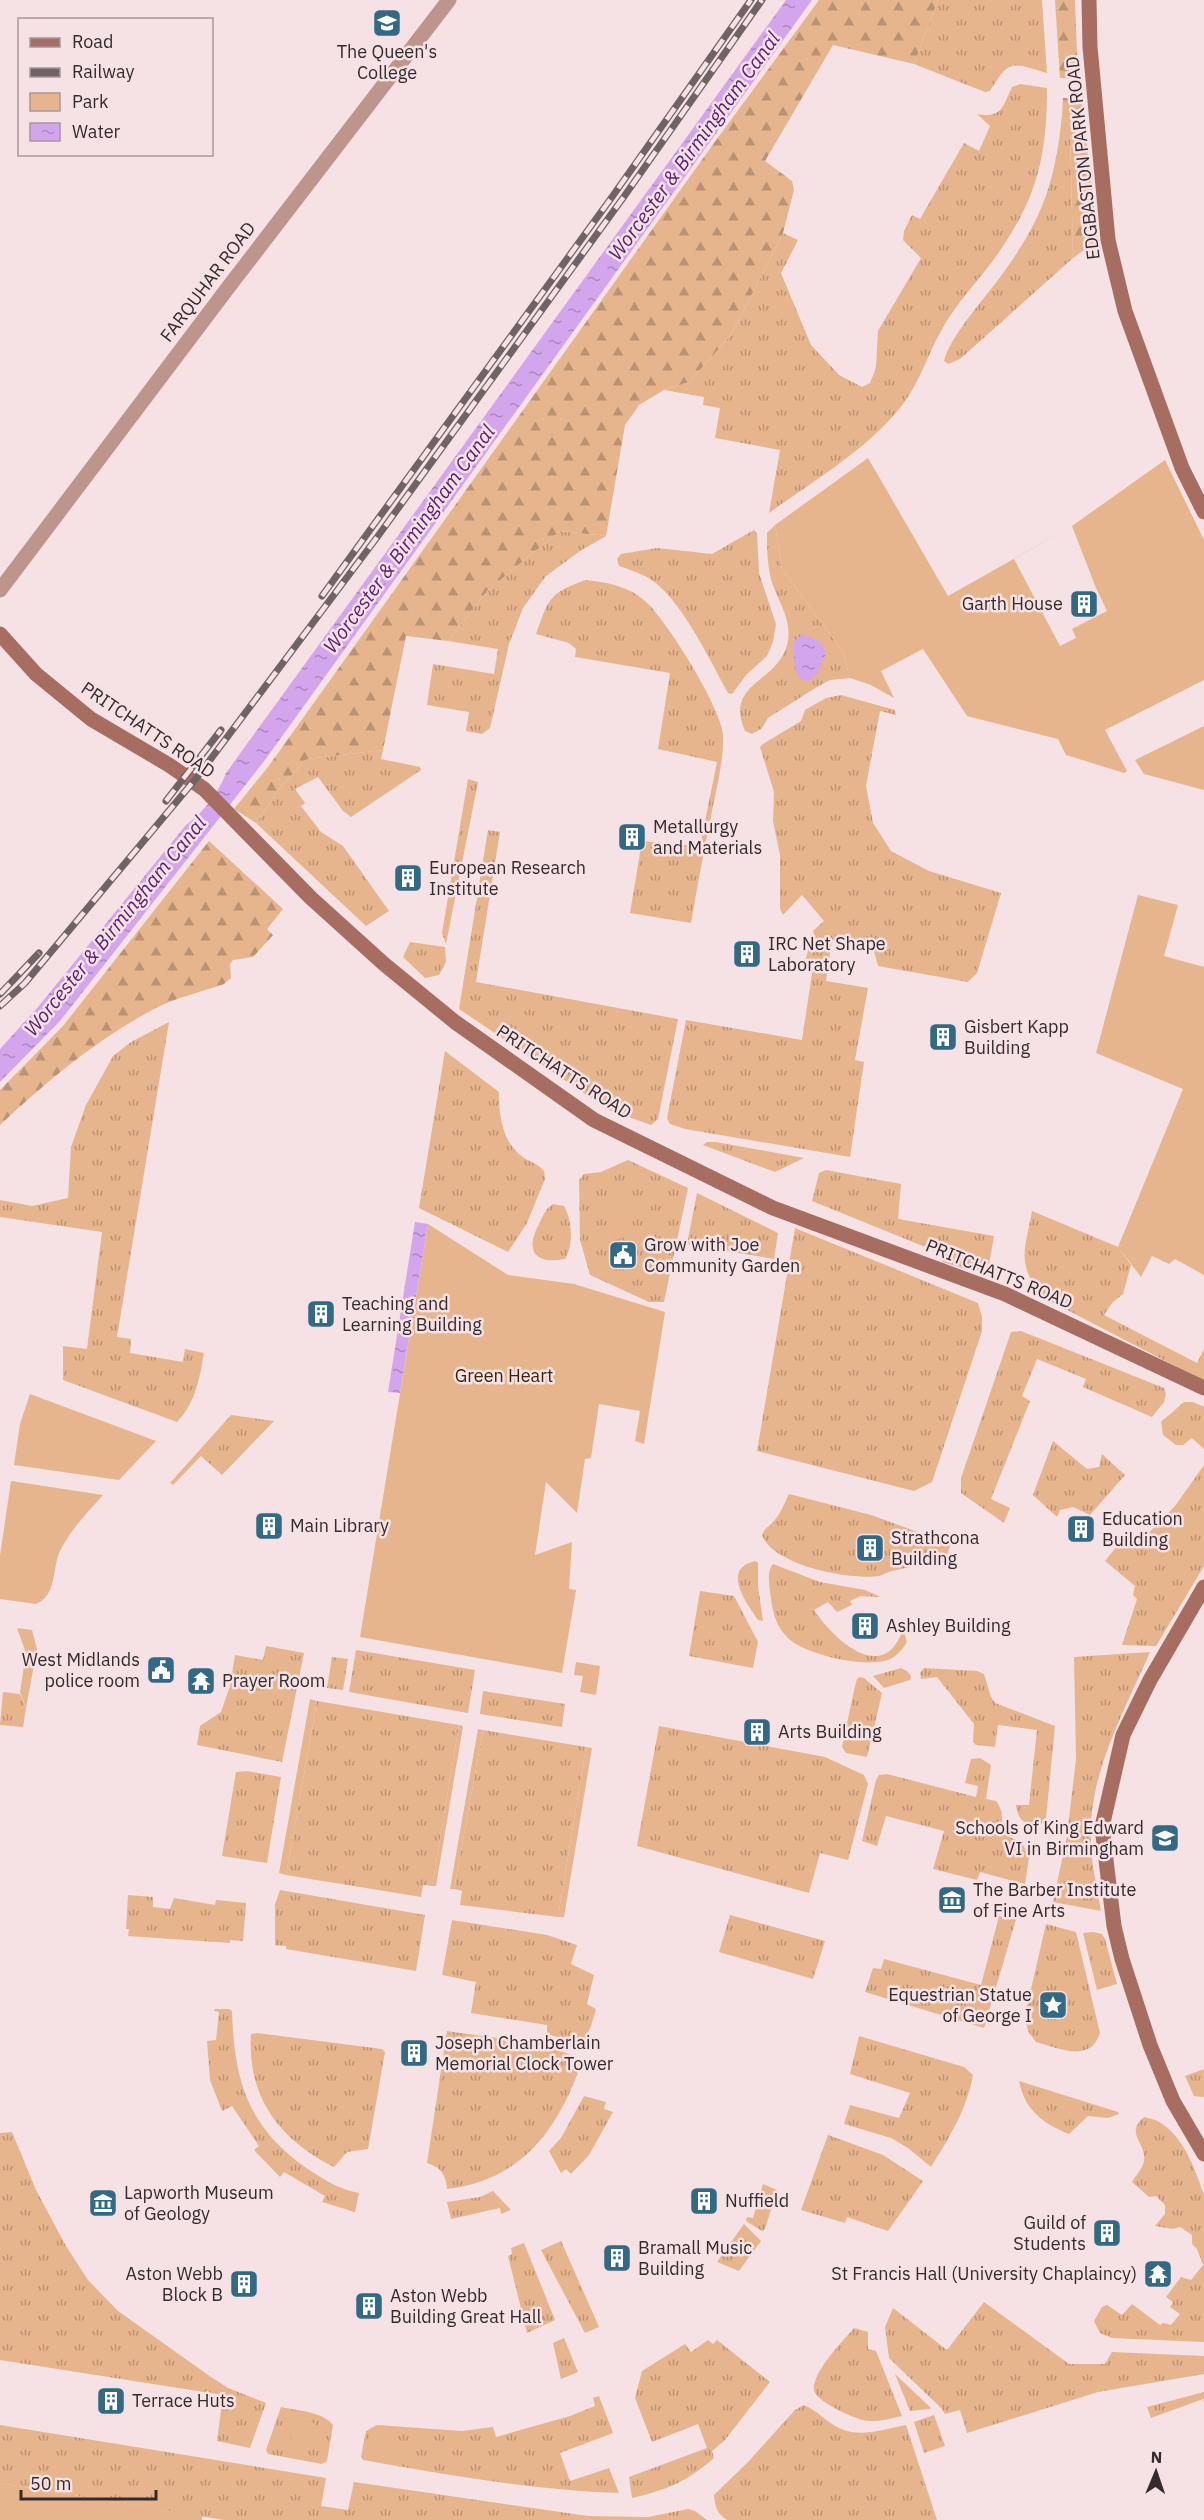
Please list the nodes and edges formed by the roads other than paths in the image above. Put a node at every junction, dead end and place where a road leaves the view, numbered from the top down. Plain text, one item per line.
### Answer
1 (449, 0) edge
2 (1089, 0) edge
3 (1204, 512) edge
4 (0, 590) edge
5 (0, 634) edge
6 (1204, 1388) edge
7 (1204, 1587) edge
8 (1204, 2154) edge

1 - 4 street, FARQUHAR ROAD
2 - 3 street, EDGBASTON PARK ROAD
5 - 6 street, PRITCHATTS ROAD
7 - 8 street

